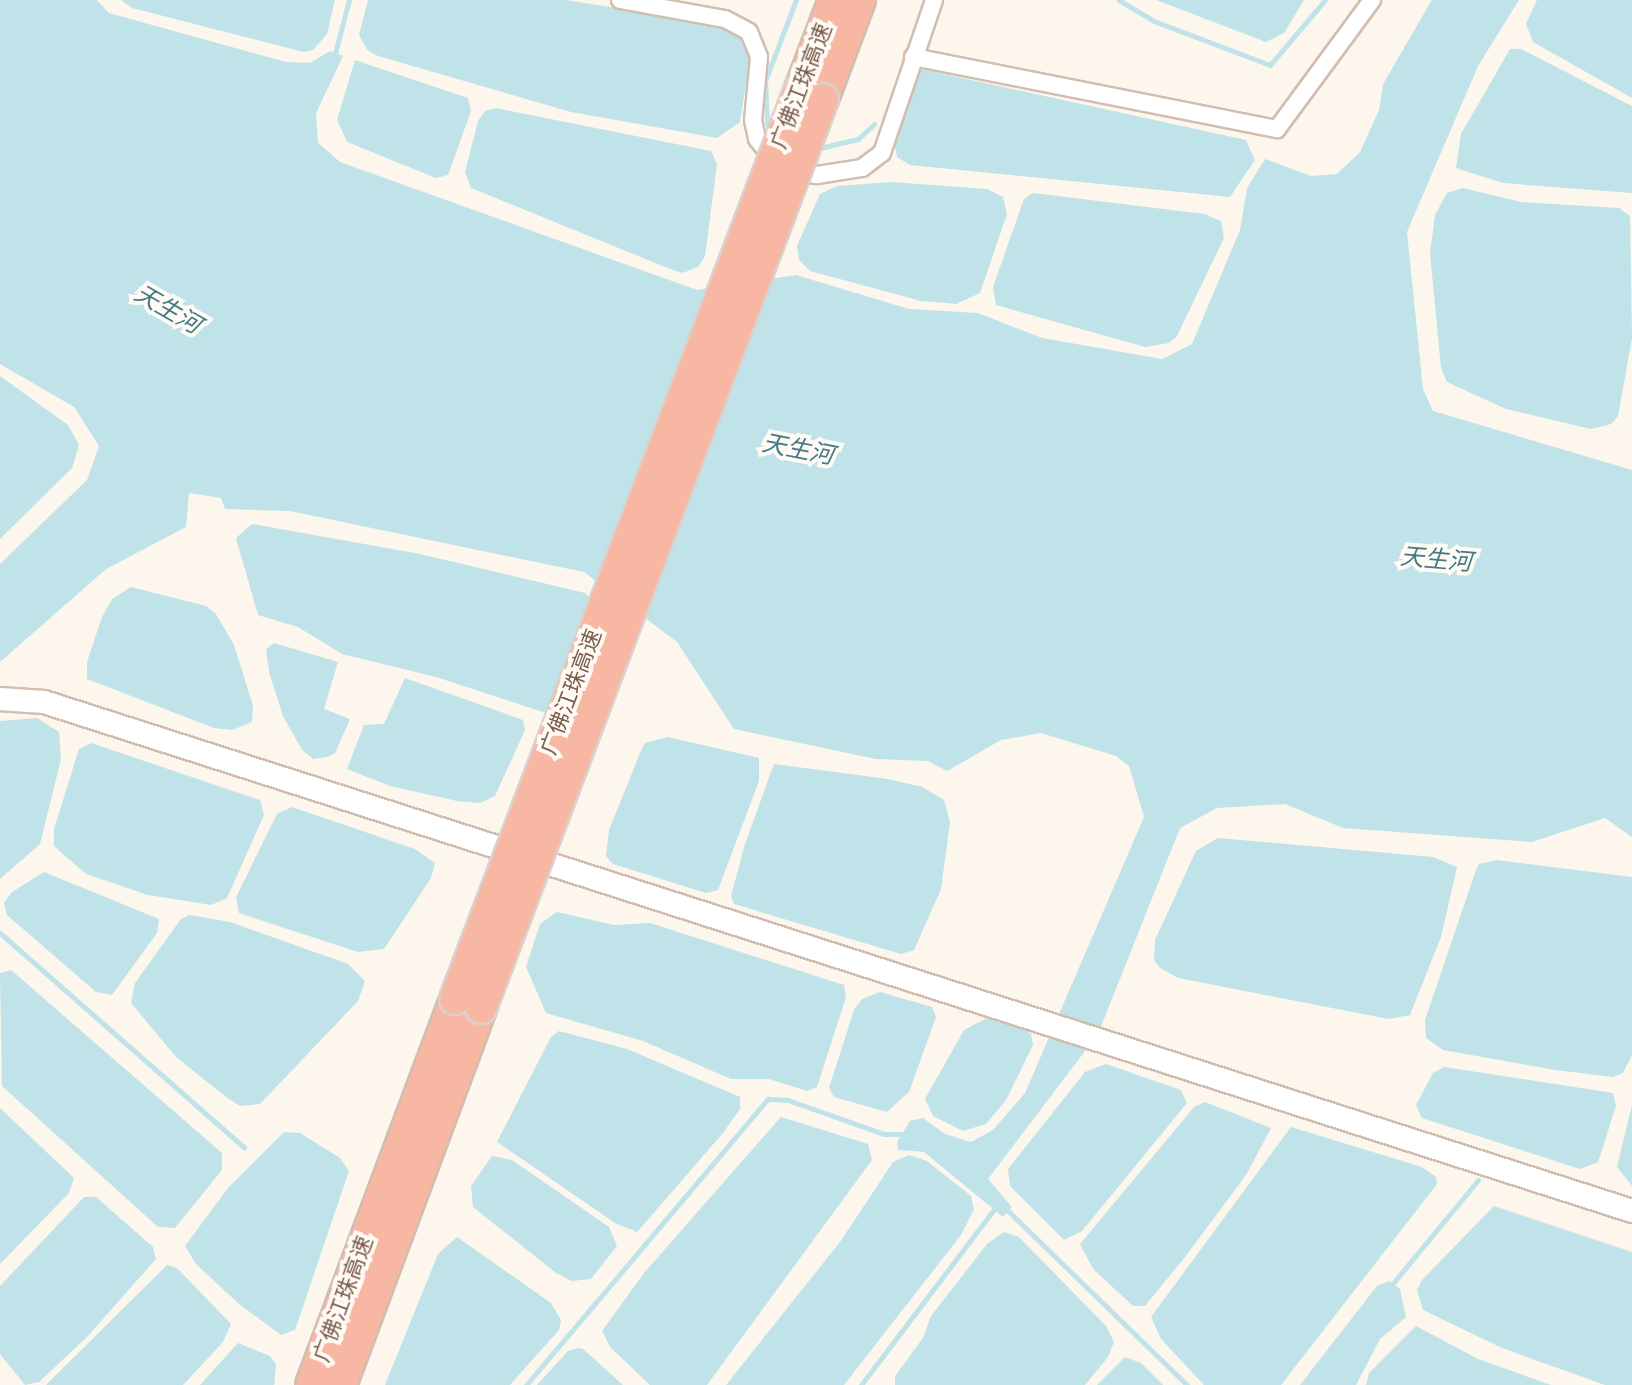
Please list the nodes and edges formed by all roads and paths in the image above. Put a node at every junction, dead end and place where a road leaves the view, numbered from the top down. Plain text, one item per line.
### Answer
1 (620, 0) edge
2 (834, 0) edge
3 (860, 0) edge
4 (934, 0) edge
5 (1372, 0) edge
6 (913, 57) junction
7 (812, 94) junction
8 (0, 699) edge
9 (468, 1003) junction
10 (1632, 1211) edge
11 (311, 1385) edge
12 (341, 1385) edge

1 - 6 street
2 - 7 highway, 广佛江珠高速
3 - 7 highway, 广佛江珠高速
4 - 6 street
5 - 6 street
7 - 9 highway, 广佛江珠高速, bridge
8 - 10 street
9 - 11 highway, 广佛江珠高速
9 - 12 highway, 广佛江珠高速

